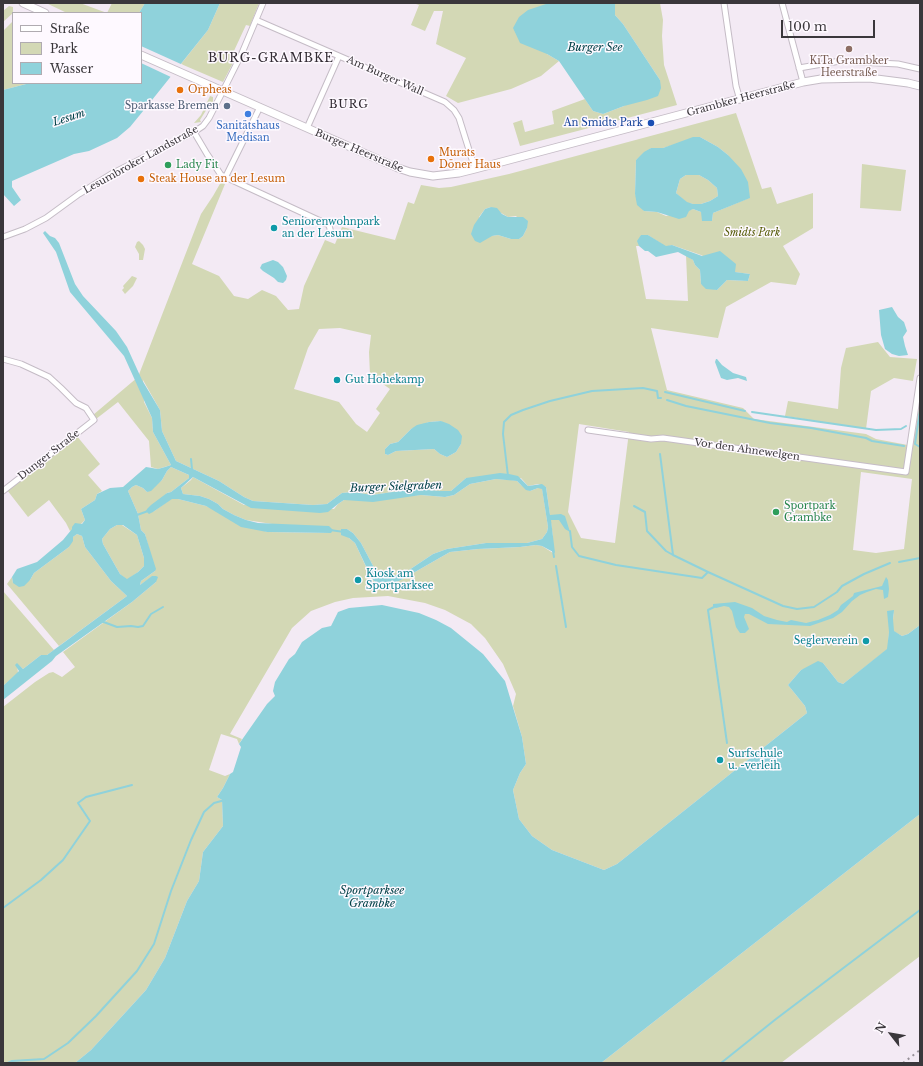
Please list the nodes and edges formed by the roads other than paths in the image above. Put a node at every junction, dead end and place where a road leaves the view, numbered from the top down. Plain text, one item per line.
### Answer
1 (24, 3) edge
2 (263, 3) edge
3 (724, 3) edge
4 (782, 3) edge
5 (44, 12) edge
6 (256, 20) junction
7 (142, 55) edge
8 (339, 56) junction
9 (799, 68) junction
10 (920, 69) edge
11 (803, 82) junction
12 (920, 86) edge
13 (222, 91) junction
14 (740, 100) junction
15 (260, 107) junction
16 (680, 115) joint
17 (307, 128) junction
18 (194, 132) junction
19 (475, 169) junction
20 (225, 178) junction
21 (331, 233) dead end
22 (3, 236) edge
23 (3, 359) edge
24 (920, 378) edge
25 (588, 430) dead end
26 (3, 491) edge

1 - 5 main road
2 - 6 street, Lesumbroker Landstraße
3 - 14 street
4 - 9 street
6 - 8 street, Am Burger Wall
6 - 13 street, Lesumbroker Landstraße
7 - 13 main road, Burger Heerstraße
8 - 17 street
8 - 19 street, Am Burger Wall
9 - 10 street, Grambker Heerstraße
9 - 11 street
11 - 12 main road, Grambker Heerstraße
11 - 14 main road, Grambker Heerstraße
13 - 15 main road, Burger Heerstraße
13 - 18 street, Lesumbroker Landstraße
14 - 16 main road, Grambker Heerstraße
15 - 17 main road, Burger Heerstraße
15 - 20 street
16 - 19 main road, Burger Heerstraße
17 - 19 main road, Burger Heerstraße
18 - 20 street
18 - 22 street, Lesumbroker Landstraße
20 - 21 street
23 - 26 street, Dunger Straße
24 - 25 street, Vor den Ahnewelgen

